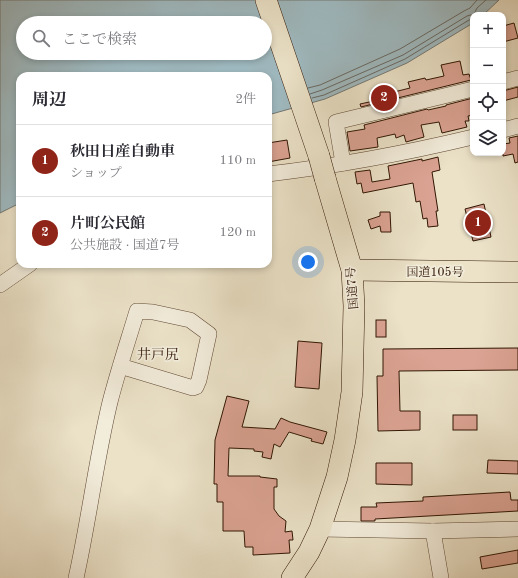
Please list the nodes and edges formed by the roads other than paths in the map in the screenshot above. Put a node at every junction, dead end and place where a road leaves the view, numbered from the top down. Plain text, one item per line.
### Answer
1 (266, 0) edge
2 (272, 16) edge
3 (272, 17) edge
4 (518, 78) edge
5 (506, 81) edge
6 (470, 90) edge
7 (518, 126) edge
8 (506, 129) edge
9 (470, 138) edge
10 (343, 162) junction
11 (272, 174) edge
12 (25, 268) edge
13 (352, 270) junction
14 (518, 272) edge
15 (0, 286) edge
16 (120, 366) junction
17 (320, 529) junction
18 (518, 529) edge
19 (433, 531) junction
20 (76, 578) edge
21 (292, 578) edge
22 (441, 578) edge

1 - 2 highway, 国道7号, bridge
3 - 13 highway, 国道7号, bridge
4 - 5 street
6 - 10 street
7 - 8 street
9 - 10 street
10 - 11 street
12 - 15 street
13 - 14 highway, 国道105号
13 - 17 highway, 国道7号
16 - 16 street
16 - 20 street
17 - 19 street
17 - 21 highway, 国道7号
18 - 19 street
19 - 22 street

